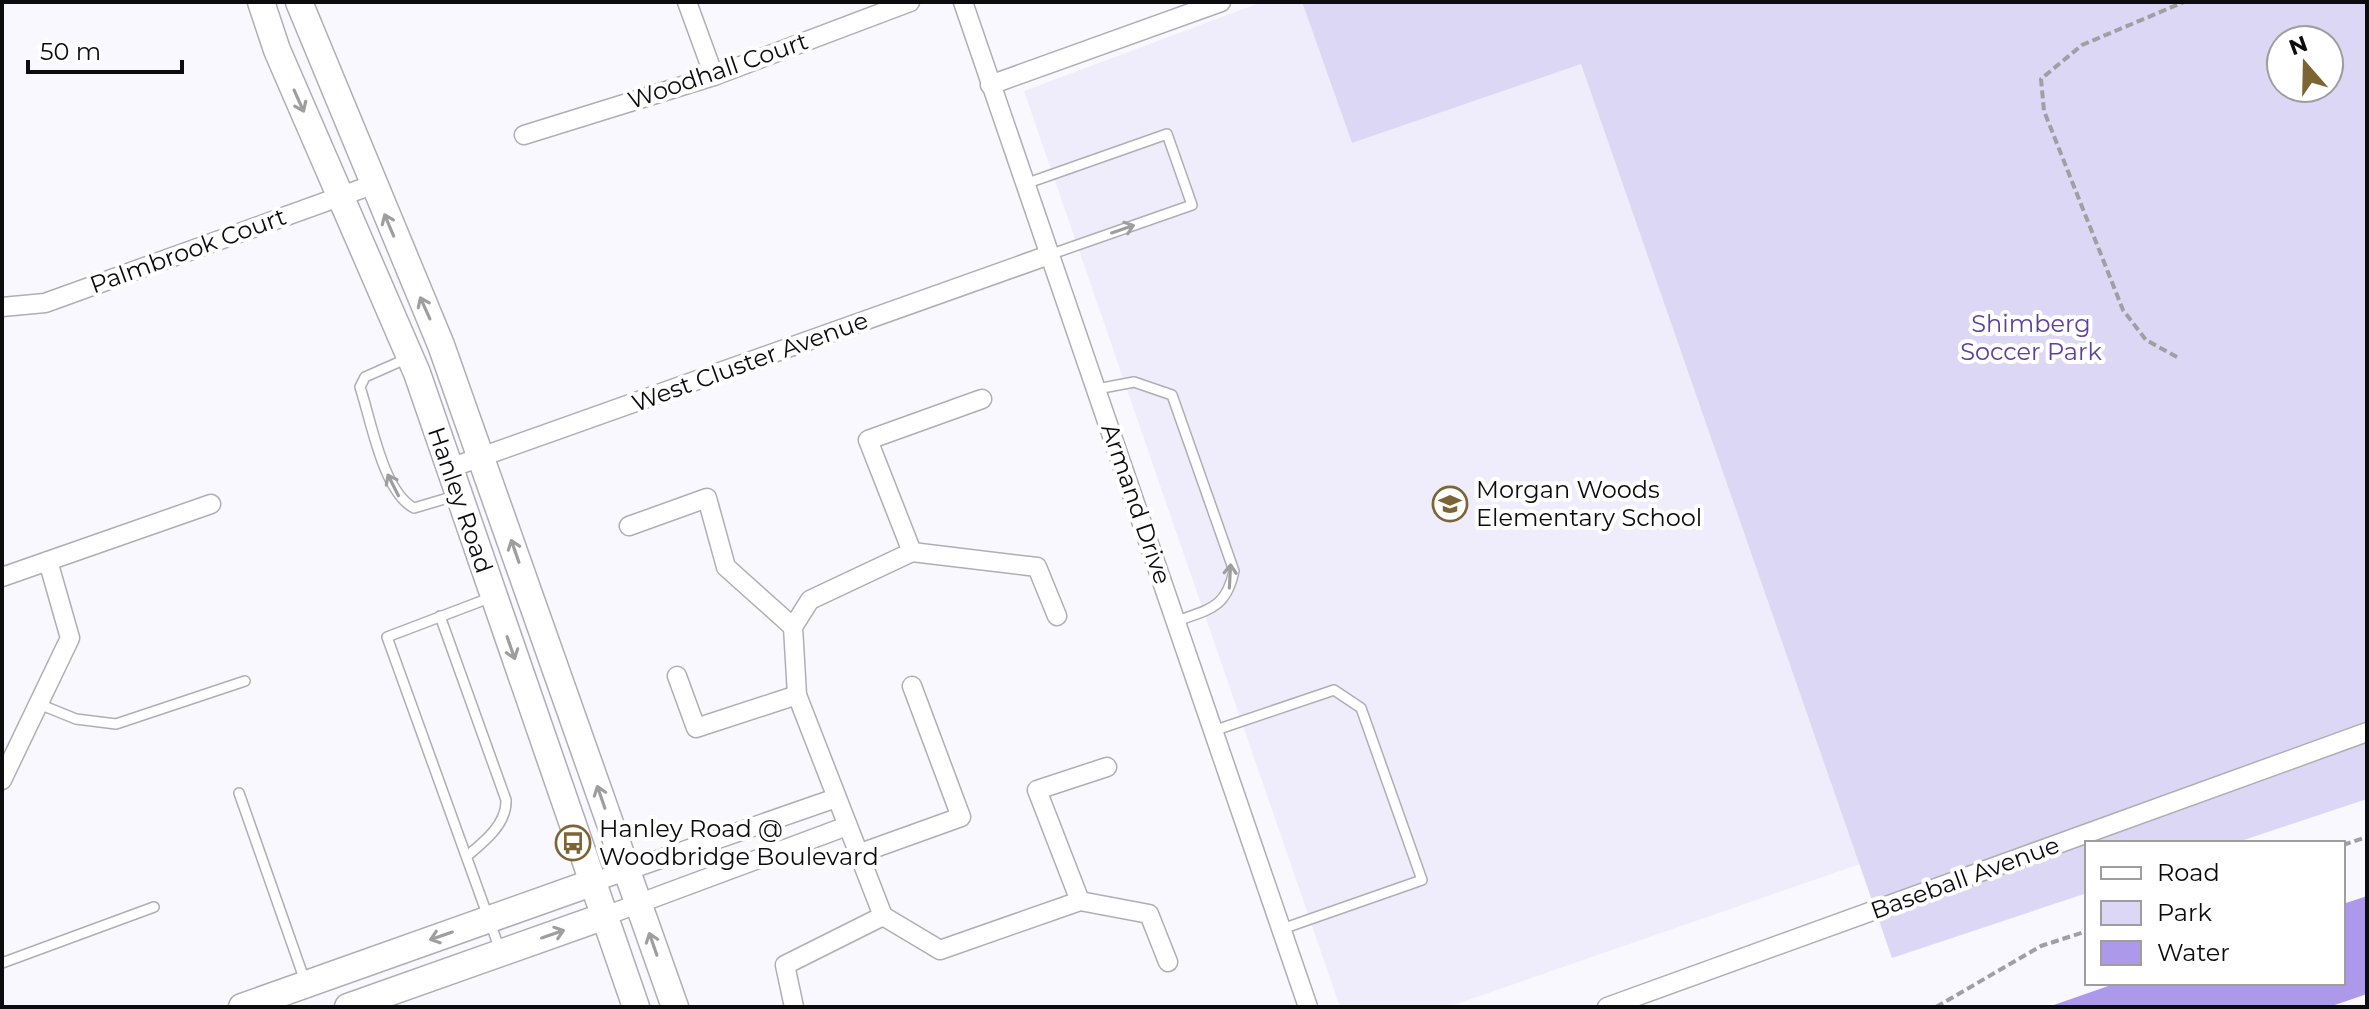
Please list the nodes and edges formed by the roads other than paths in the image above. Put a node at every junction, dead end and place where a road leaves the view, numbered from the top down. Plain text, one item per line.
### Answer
1 (261, 2) edge
2 (299, 2) edge
3 (687, 2) edge
4 (910, 2) edge
5 (963, 2) edge
6 (1221, 2) edge
7 (714, 76) junction
8 (990, 85) junction
9 (524, 135) dead end
10 (1024, 184) junction
11 (372, 185) junction
12 (341, 197) junction
13 (1049, 255) junction
14 (2, 307) edge
15 (410, 357) junction
16 (1097, 389) junction
17 (982, 399) dead end
18 (482, 457) junction
19 (450, 468) junction
20 (458, 495) junction
21 (211, 504) dead end
22 (629, 526) dead end
23 (912, 552) junction
24 (48, 561) junction
25 (2, 577) edge
26 (493, 596) junction
27 (440, 616) junction
28 (1057, 616) dead end
29 (1177, 621) junction
30 (793, 627) junction
31 (677, 676) dead end
32 (245, 681) dead end
33 (912, 686) dead end
34 (797, 695) junction
35 (39, 704) junction
36 (1213, 731) junction
37 (2367, 732) edge
38 (1107, 767) dead end
39 (2, 780) edge
40 (239, 793) dead end
41 (836, 798) junction
42 (848, 829) junction
43 (858, 854) junction
44 (467, 856) junction
45 (627, 870) junction
46 (594, 882) junction
47 (1080, 901) junction
48 (639, 903) junction
49 (154, 907) dead end
50 (605, 916) junction
51 (883, 916) junction
52 (490, 919) junction
53 (1282, 929) junction
54 (501, 953) junction
55 (1168, 962) dead end
56 (2, 963) edge
57 (307, 984) junction
58 (242, 1007) edge
59 (348, 1007) edge
60 (636, 1007) edge
61 (675, 1007) edge
62 (794, 1007) edge
63 (1308, 1007) edge
64 (1607, 1007) edge

1 -> 12 main road, Hanley Road
2 - 11 main road, Hanley Road
3 - 7 street
4 - 7 street, Woodhall Court
5 - 8 street, Armand Drive
6 - 8 street
7 - 9 street, Woodhall Court
8 - 10 street, Armand Drive
10 - 13 street, Armand Drive
13 -> 10 lane
11 - 12 street, Palmbrook Court
18 -> 11 main road, Hanley Road
12 - 14 street, Palmbrook Court
12 - 15 main road, Hanley Road
13 - 16 street, Armand Drive
13 - 18 street, West Cluster Avenue
15 - 19 main road, Hanley Road
20 -> 15 lane
16 - 29 street, Armand Drive
29 -> 16 lane
17 - 23 street
18 - 19 street, West Cluster Avenue
45 -> 18 main road, Hanley Road
19 - 20 main road, Hanley Road
20 - 26 main road, Hanley Road
21 - 24 street
22 - 30 street
23 - 28 street
23 - 30 street
24 - 25 street
24 - 35 street
26 - 27 lane
26 -> 46 main road, Hanley Road
27 - 44 lane
27 - 44 lane
29 - 36 street, Armand Drive
30 - 34 street
31 - 34 street
32 - 35 lane
33 - 43 street
34 - 41 street
35 - 39 street
36 - 53 street, Armand Drive
36 - 53 lane
37 - 64 street, Baseball Avenue
38 - 47 street
40 - 57 lane
41 - 42 street
41 - 45 street
42 - 43 street
42 - 48 street
43 - 51 street
44 - 52 lane
45 - 46 street
45 - 48 main road, Hanley Road
46 - 50 main road, Hanley Road
46 - 52 main road
47 - 51 street
47 - 55 street
48 - 50 street
61 -> 48 main road, Hanley Road
49 - 56 lane
54 -> 50 main road
50 - 60 main road, Hanley Road
51 - 62 street
52 - 54 lane
52 -> 57 main road
53 - 63 street, Armand Drive
54 - 59 main road
57 - 58 main road

